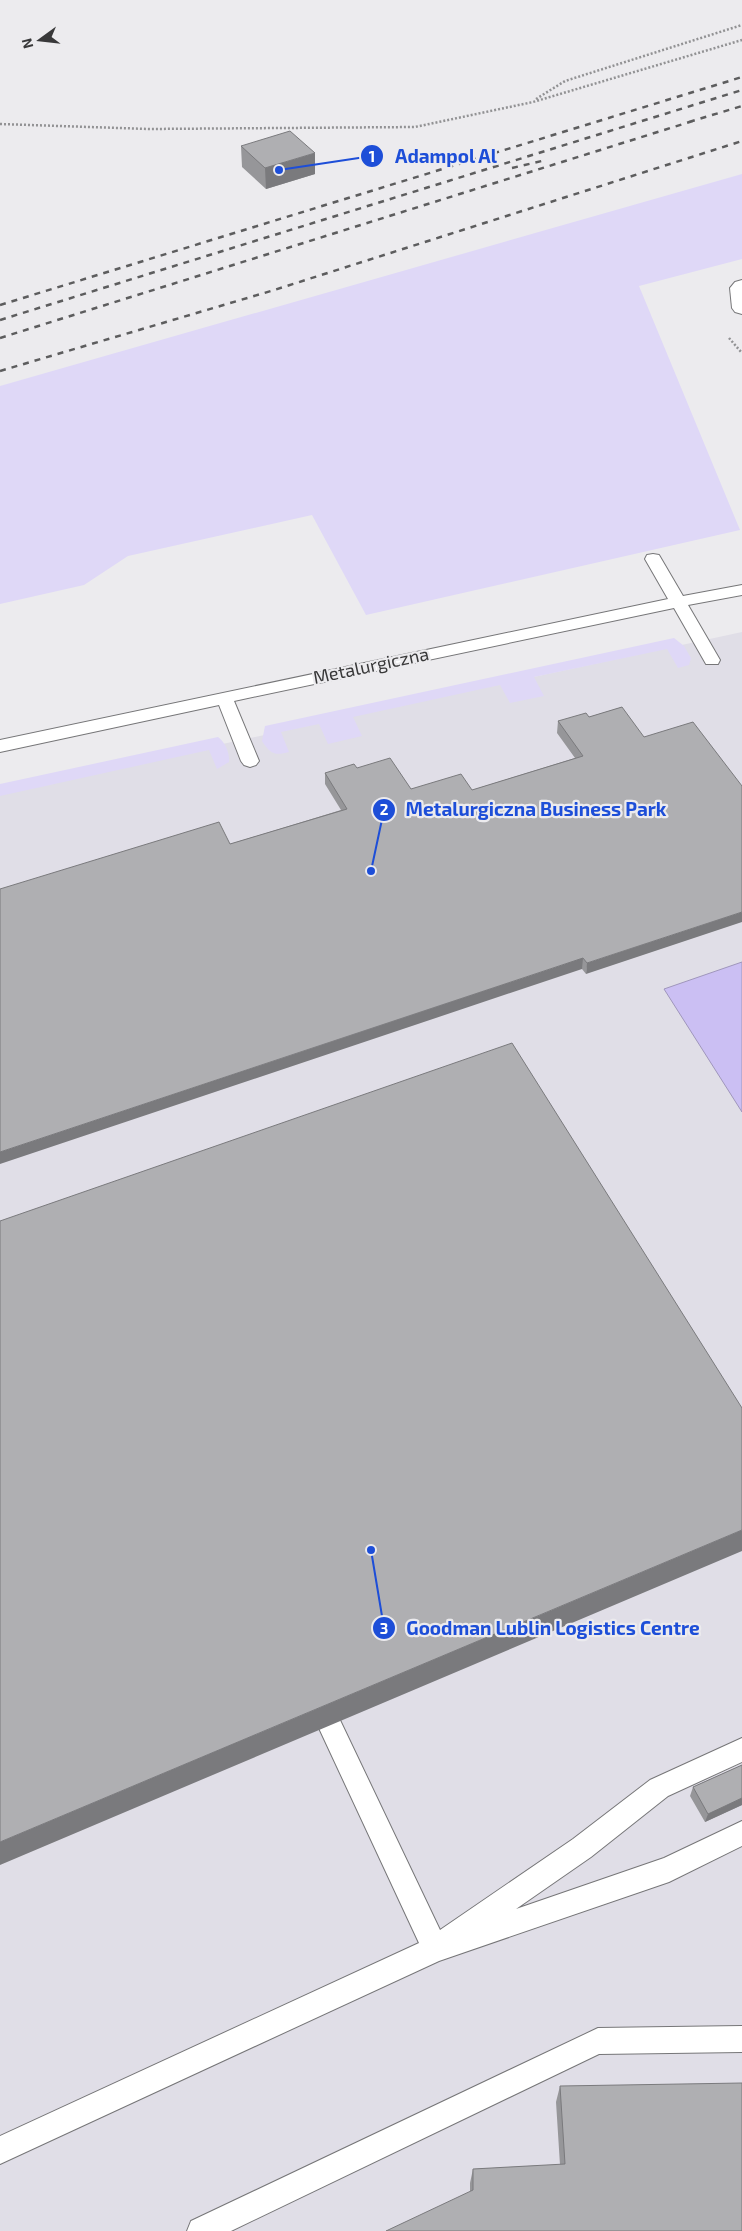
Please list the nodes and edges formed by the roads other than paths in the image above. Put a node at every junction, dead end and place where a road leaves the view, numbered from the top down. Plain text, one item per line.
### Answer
1 (742, 286) edge
2 (742, 308) edge
3 (653, 559) dead end
4 (742, 590) edge
5 (678, 601) junction
6 (712, 660) dead end
7 (224, 697) junction
8 (0, 746) edge
9 (250, 761) dead end
10 (330, 1726) edge
11 (742, 1750) edge
12 (742, 1833) edge
13 (435, 1949) junction
14 (742, 2039) edge
15 (0, 2150) edge
16 (201, 2231) edge

1 - 2 street
3 - 5 lane
4 - 5 lane, Metalurgiczna
5 - 6 lane
5 - 7 lane, Metalurgiczna
7 - 8 lane, Metalurgiczna
7 - 9 lane
10 - 13 lane
11 - 13 lane
12 - 13 lane
13 - 15 lane
14 - 16 lane

